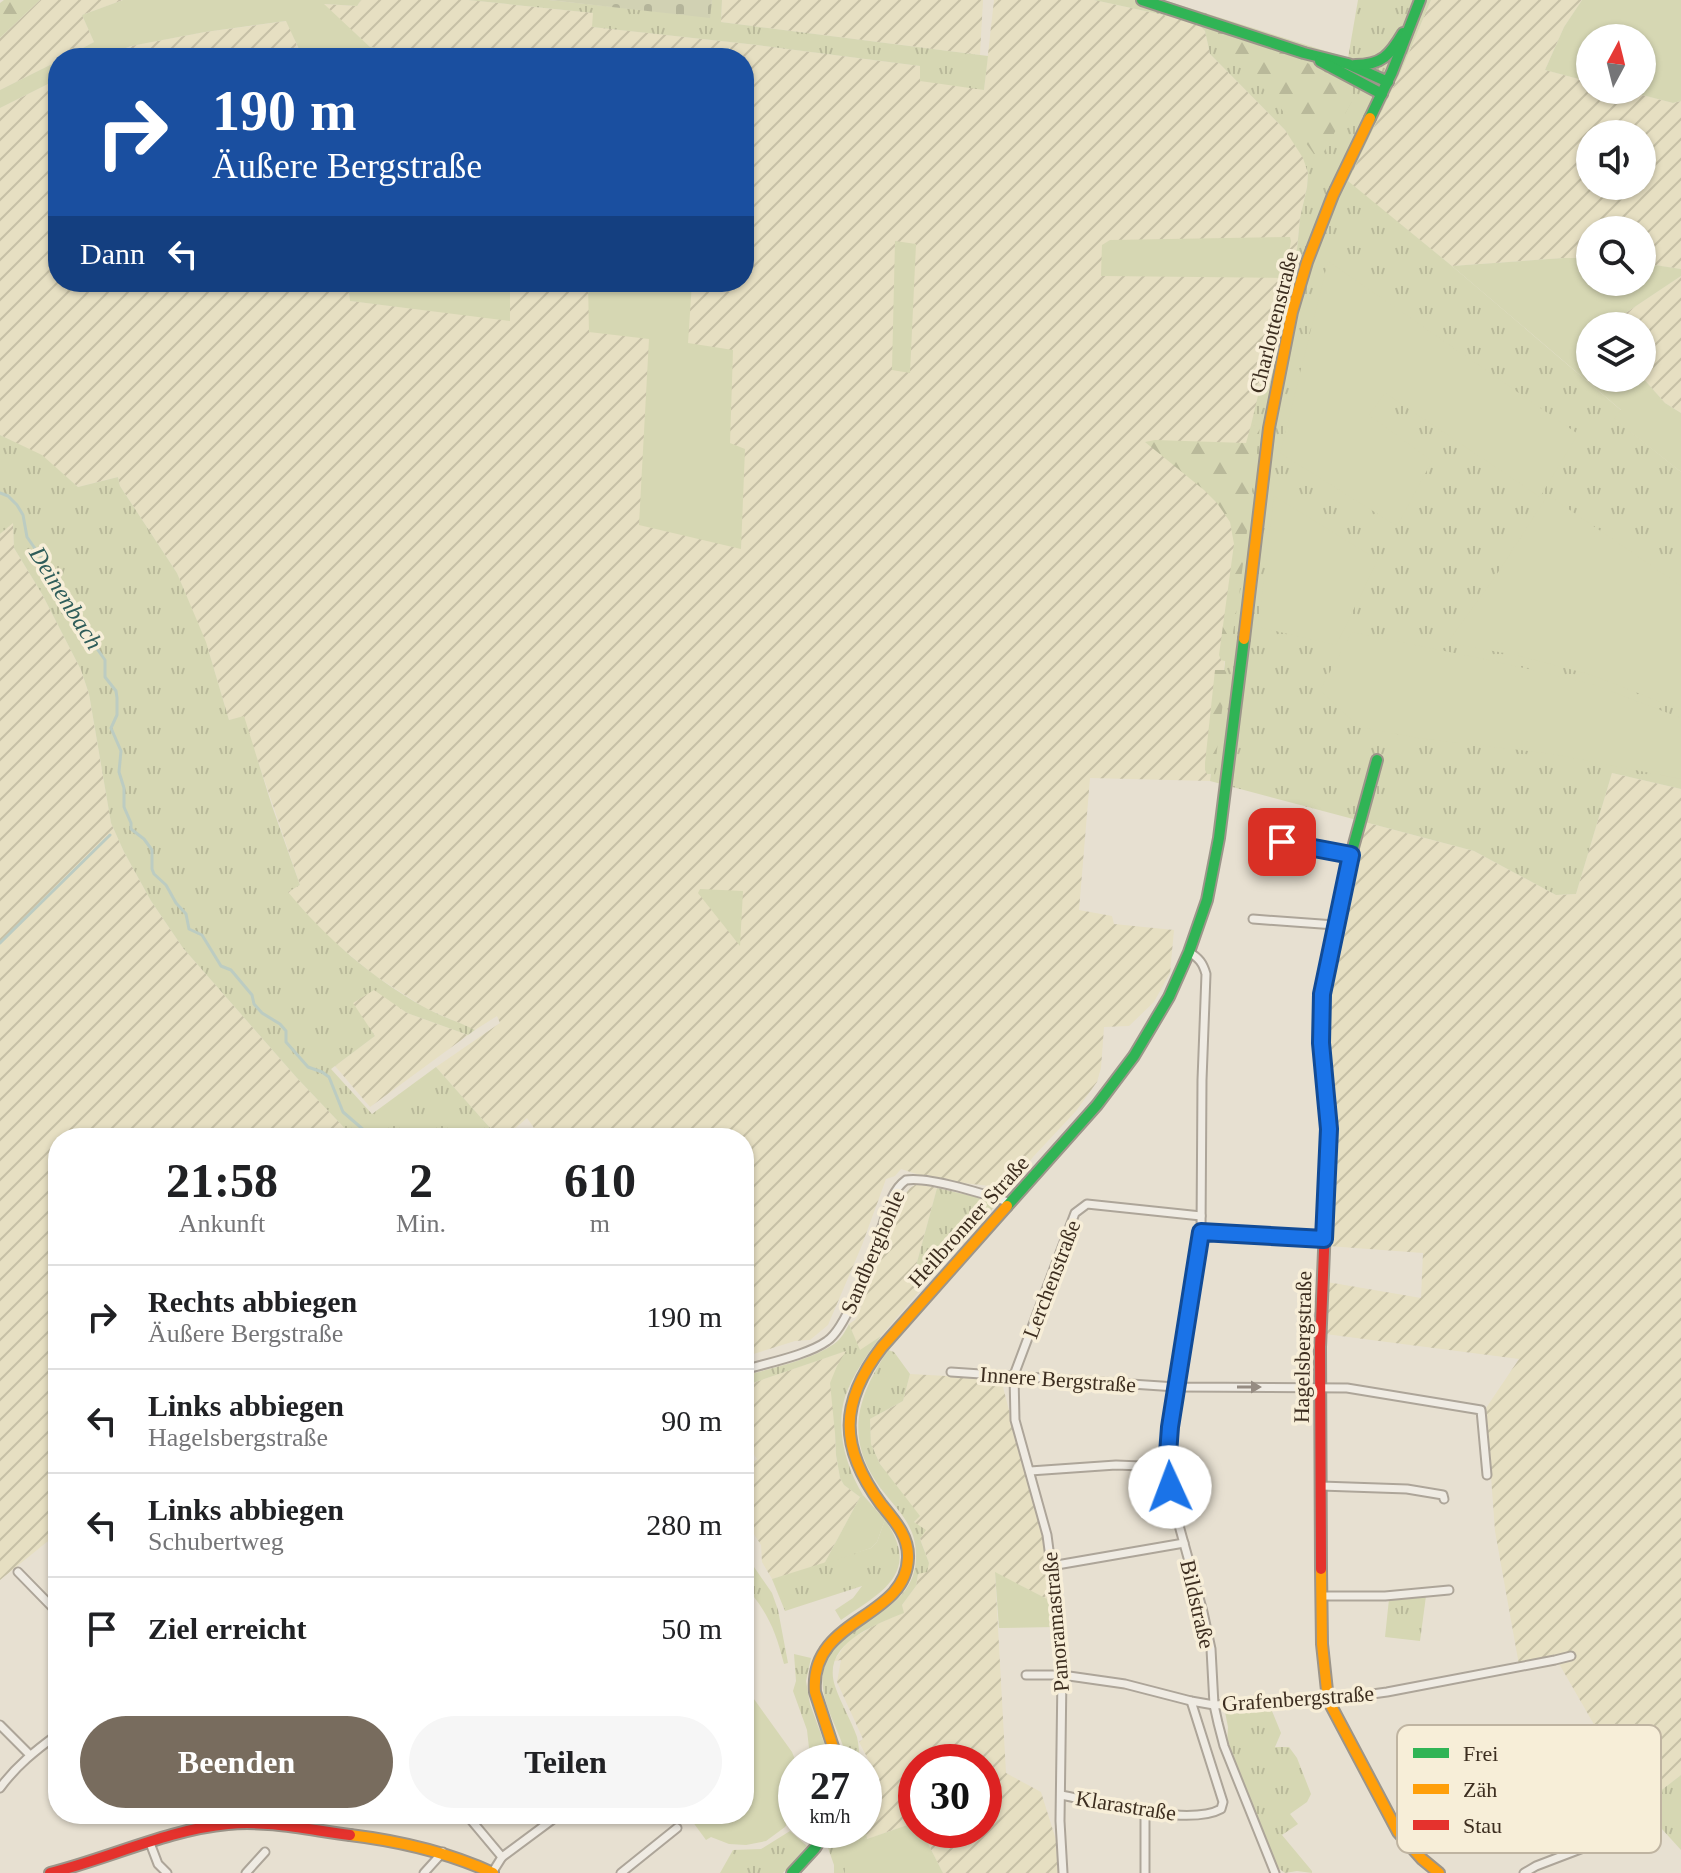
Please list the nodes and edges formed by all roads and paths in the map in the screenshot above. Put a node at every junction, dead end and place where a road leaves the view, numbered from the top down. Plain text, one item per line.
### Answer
1 (1142, 0) edge
2 (1420, 0) edge
3 (1414, 18) junction
4 (1304, 53) junction
5 (1348, 64) junction
6 (1388, 82) junction
7 (1382, 94) junction
8 (1240, 675) joint
9 (1377, 760) dead end
10 (1282, 842) dead end
11 (1351, 855) junction
12 (1253, 919) dead end
13 (1335, 925) junction
14 (1189, 952) junction
15 (1011, 1203) junction
16 (1201, 1216) junction
17 (1201, 1232) junction
18 (1324, 1239) junction
19 (754, 1367) edge
20 (951, 1372) dead end
21 (1014, 1375) junction
22 (1176, 1387) junction
23 (1321, 1387) junction
24 (1167, 1467) junction
25 (1030, 1471) junction
26 (1487, 1475) dead end
27 (1321, 1486) junction
28 (1444, 1499) dead end
29 (1184, 1543) junction
30 (1051, 1566) junction
31 (18, 1572) dead end
32 (1449, 1590) dead end
33 (1322, 1596) junction
34 (48, 1603) edge
35 (1571, 1656) dead end
36 (1026, 1675) dead end
37 (1062, 1675) junction
38 (1328, 1700) junction
39 (1191, 1701) junction
40 (1214, 1705) junction
41 (0, 1725) edge
42 (48, 1742) edge
43 (832, 1744) edge
44 (30, 1755) junction
45 (0, 1788) edge
46 (1061, 1795) junction
47 (1145, 1812) junction
48 (230, 1824) edge
49 (252, 1824) edge
50 (474, 1824) edge
51 (547, 1824) edge
52 (677, 1828) dead end
53 (1397, 1830) edge
54 (150, 1843) junction
55 (815, 1848) edge
56 (265, 1852) dead end
57 (443, 1852) junction
58 (1417, 1853) edge
59 (1570, 1853) edge
60 (502, 1857) junction
61 (50, 1873) edge
62 (167, 1873) edge
63 (246, 1873) edge
64 (424, 1873) edge
65 (492, 1873) edge
66 (621, 1873) edge
67 (792, 1873) edge
68 (1063, 1873) edge
69 (1145, 1873) edge
70 (1275, 1873) edge
71 (1439, 1873) edge
72 (1524, 1873) edge

1 - 4 main road
2 - 3 main road, Charlottenstraße
3 - 5 main road
3 - 6 main road, Charlottenstraße
4 - 5 main road
4 - 7 main road
5 - 6 main road
6 - 7 main road, Charlottenstraße
7 - 8 main road, Charlottenstraße
8 - 14 main road, Heilbronner Straße
9 - 11 main road, Hagelsbergstraße
10 - 11 street
11 - 13 main road, Hagelsbergstraße
12 - 13 street
13 - 18 main road, Hagelsbergstraße
14 - 15 main road, Heilbronner Straße
14 - 16 street, Bildstraße
15 - 19 street, Sandberghohle
15 - 43 main road, Heilbronner Straße
16 - 17 street, Bildstraße
16 - 21 street, Lerchenstraße
17 - 18 street
17 - 22 street, Bildstraße
18 - 23 main road, Hagelsbergstraße
20 - 21 street, Innere Bergstraße
21 - 22 street, Innere Bergstraße
21 - 25 street, Panoramastraße
22 -> 23 street, Innere Bergstraße
22 - 24 street, Bildstraße
23 - 26 street, Innere Bergstraße
23 - 27 main road, Hagelsbergstraße
24 - 25 street
24 - 29 street, Bildstraße
25 - 30 street, Panoramastraße
27 - 28 street
27 - 33 main road, Hagelsbergstraße
29 - 30 street
29 - 40 street, Bildstraße
30 - 37 street, Panoramastraße
31 - 34 street
32 - 33 street
33 - 38 main road, Hagelsbergstraße
35 - 38 street, Grafenbergstraße
36 - 37 street, Grafenbergstraße
37 - 39 street, Grafenbergstraße
37 - 46 street, Panoramastraße
38 - 40 street, Grafenbergstraße
38 - 53 main road
39 - 40 street, Grafenbergstraße
39 - 47 street, Klarastraße
40 - 70 street, Bildstraße
41 - 44 street
42 - 44 street
44 - 45 street
46 - 47 street, Klarastraße
46 - 68 street, Panoramastraße
47 - 69 street
48 - 54 main road
49 - 57 main road
50 - 60 street
51 - 60 street
52 - 66 street
54 - 61 main road
54 - 62 street
55 - 67 main road
56 - 63 street
57 - 64 street
57 - 65 main road
58 - 71 main road
59 - 72 street
60 - 65 street

